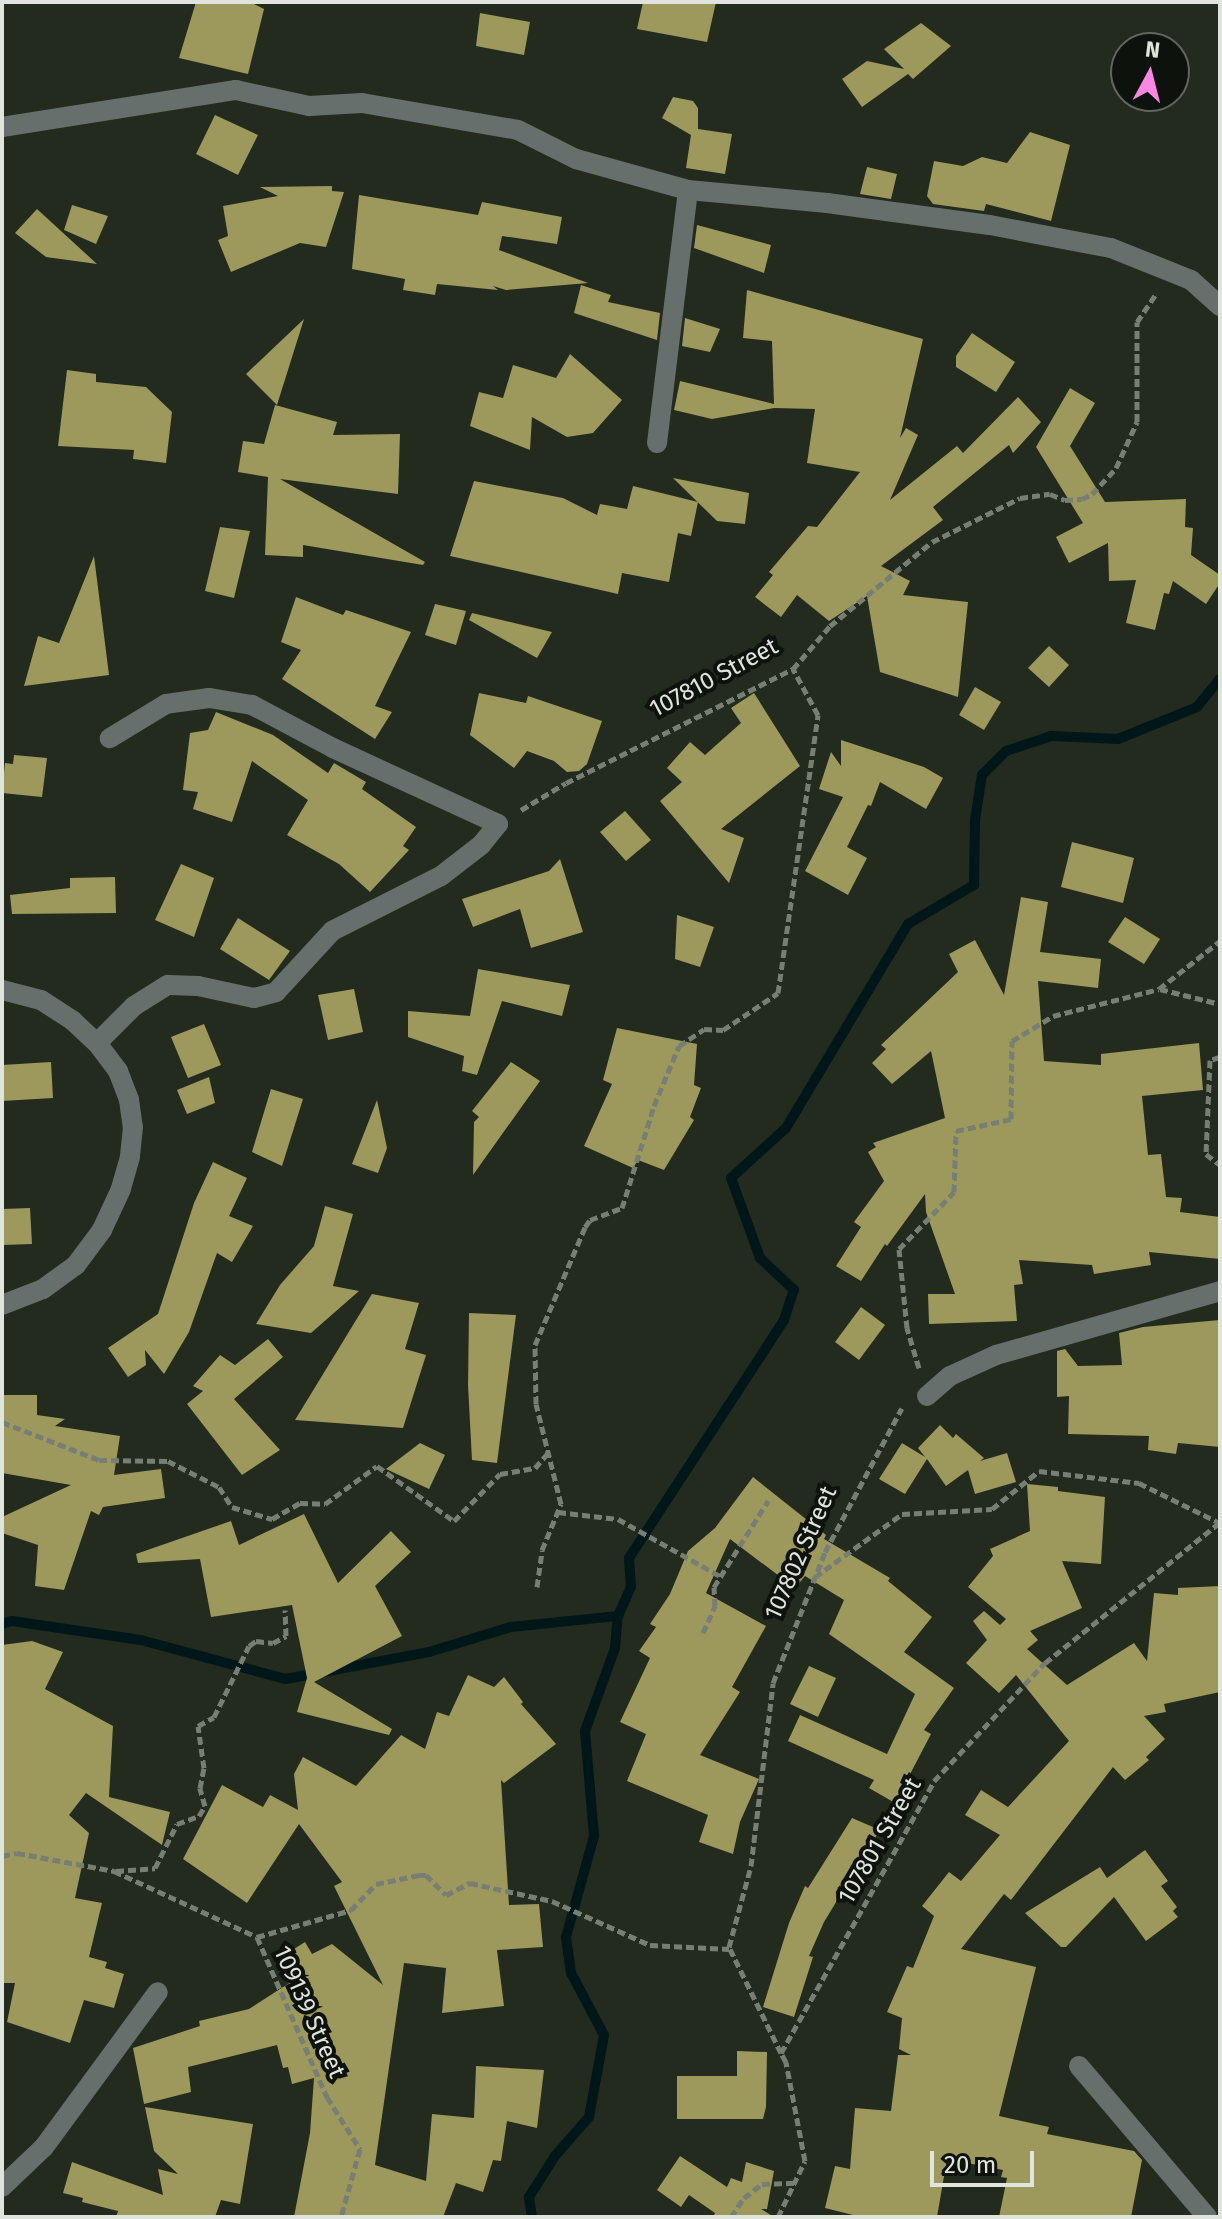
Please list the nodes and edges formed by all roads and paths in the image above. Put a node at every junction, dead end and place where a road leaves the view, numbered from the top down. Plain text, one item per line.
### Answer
1 (2, 127) edge
2 (688, 190) junction
3 (1173, 270) junction
4 (1220, 306) edge
5 (657, 443) dead end
6 (793, 669) junction
7 (110, 738) dead end
8 (498, 824) junction
9 (1220, 941) edge
10 (1159, 989) junction
11 (2, 990) edge
12 (1220, 1004) edge
13 (97, 1043) junction
14 (1220, 1057) edge
15 (1220, 1165) edge
16 (1220, 1291) edge
17 (2, 1305) edge
18 (927, 1396) junction
19 (2, 1422) edge
20 (550, 1451) junction
21 (768, 1501) dead end
22 (558, 1512) junction
23 (1219, 1523) edge
24 (720, 1576) junction
25 (815, 1578) junction
26 (537, 1587) dead end
27 (285, 1610) dead end
28 (703, 1633) dead end
29 (2, 1856) edge
30 (114, 1871) junction
31 (257, 1937) junction
32 (729, 1949) junction
33 (158, 1992) dead end
34 (781, 2053) junction
35 (1079, 2066) dead end
36 (796, 2183) junction
37 (2, 2187) edge
38 (341, 2217) edge
39 (731, 2217) edge
40 (778, 2217) edge
41 (1207, 2217) edge

1 - 2 street
2 - 3 street
2 - 5 street
3 - 4 street
3 - 6 path, 107810 Street
6 - 8 path, 107810 Street
6 - 20 path
7 - 8 street
8 - 13 street
9 - 10 path
10 - 12 path
10 - 18 path
11 - 13 street
13 - 17 street
14 - 15 path
16 - 18 street
18 - 25 path, 107802 Street
19 - 20 path
20 - 22 path
21 - 24 path
22 - 24 path
22 - 26 path
23 - 25 path
23 - 34 path, 107801 Street
24 - 28 path
25 - 32 path, 107802 Street
27 - 30 path
29 - 30 path, 109139 Street
30 - 31 path, 109139 Street
31 - 32 path
31 - 38 path, 109139 Street
32 - 34 path
33 - 37 street
34 - 36 path
35 - 41 street
36 - 39 path
36 - 40 path

